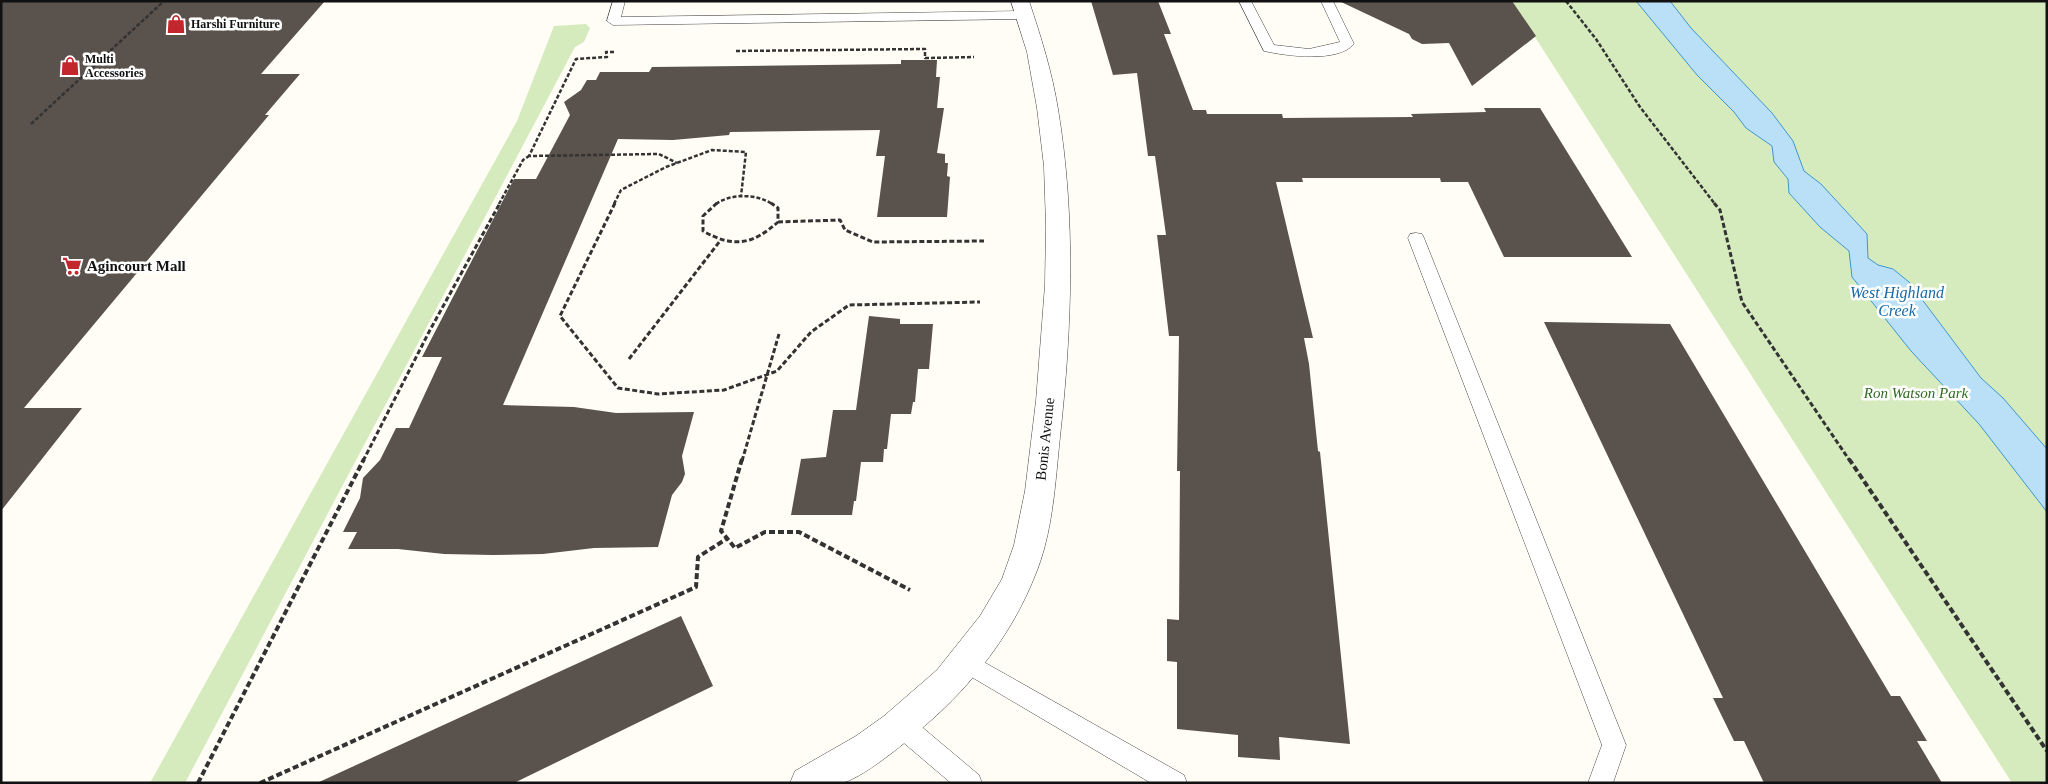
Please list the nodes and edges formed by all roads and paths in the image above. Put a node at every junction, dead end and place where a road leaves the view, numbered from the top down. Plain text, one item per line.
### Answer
1 (164, 1) edge
2 (619, 1) edge
3 (1245, 1) edge
4 (1327, 1) edge
5 (1566, 1) edge
6 (1023, 8) edge
7 (731, 51) dead end
8 (616, 52) dead end
9 (974, 57) dead end
10 (31, 124) dead end
11 (529, 156) junction
12 (677, 163) junction
13 (742, 196) junction
14 (778, 222) junction
15 (1416, 238) dead end
16 (720, 241) junction
17 (984, 241) dead end
18 (980, 302) dead end
19 (779, 334) dead end
20 (629, 359) dead end
21 (767, 375) junction
22 (728, 538) junction
23 (910, 590) dead end
24 (966, 662) junction
25 (901, 725) junction
26 (2047, 751) edge
27 (198, 783) edge
28 (260, 783) edge
29 (808, 783) edge
30 (970, 783) edge
31 (1175, 783) edge
32 (1600, 783) edge

1 - 10 path
2 - 6 lane
3 - 4 lane
5 - 26 path
6 - 24 street, Bonis Avenue
7 - 9 path
8 - 11 path
11 - 12 path
11 - 27 path
12 - 13 path
12 - 21 path
13 - 14 path
13 - 16 path
14 - 16 path
14 - 17 path
15 - 32 lane
16 - 20 path
18 - 21 path
19 - 21 path
21 - 22 path
22 - 23 path
22 - 28 path
24 - 25 street, Bonis Avenue
24 - 31 lane
25 - 29 street, Bonis Avenue
25 - 30 lane

